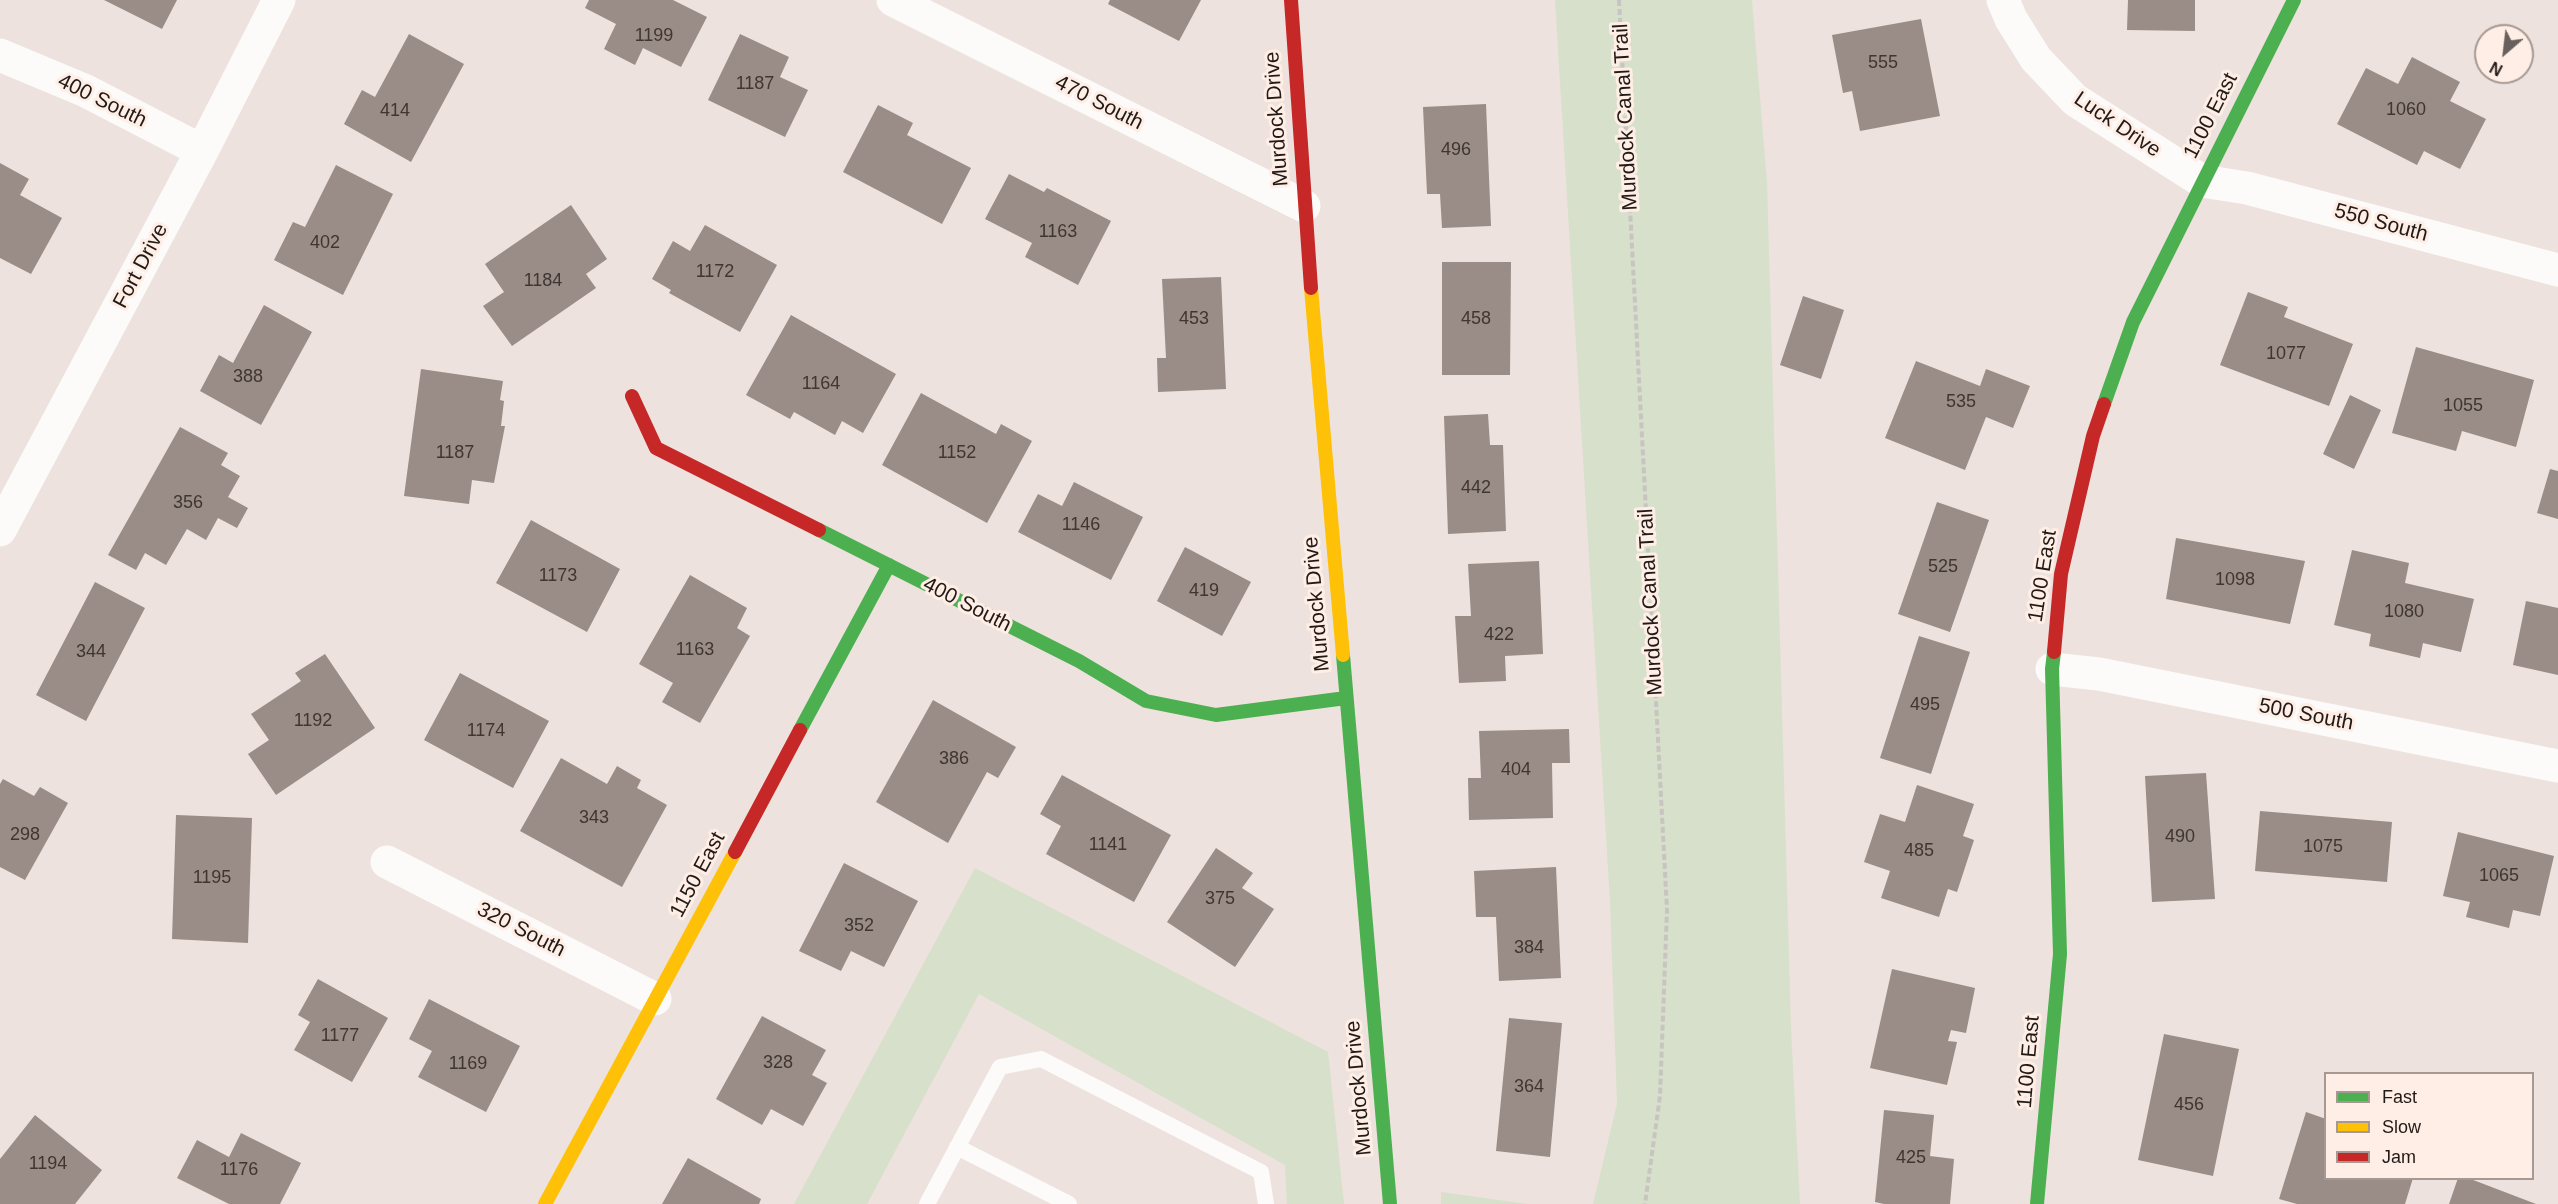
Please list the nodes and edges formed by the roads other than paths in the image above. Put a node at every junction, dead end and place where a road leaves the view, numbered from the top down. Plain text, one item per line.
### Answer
1 (279, 0) edge
2 (893, 0) edge
3 (1291, 0) edge
4 (2003, 0) edge
5 (2294, 0) edge
6 (0, 55) edge
7 (202, 152) junction
8 (2202, 181) junction
9 (1304, 206) junction
10 (2558, 270) edge
11 (632, 396) dead end
12 (0, 530) edge
13 (889, 565) junction
14 (2052, 669) junction
15 (1346, 698) junction
16 (2558, 766) edge
17 (387, 862) dead end
18 (655, 999) junction
19 (957, 1147) junction
20 (544, 1204) edge
21 (927, 1204) edge
22 (1069, 1204) edge
23 (1266, 1204) edge
24 (1390, 1204) edge
25 (2037, 1204) edge

1 - 7 street, Fort Drive
2 - 9 street, 470 South
3 - 9 street, Murdock Drive
4 - 8 street, Luck Drive
5 - 8 street, 1100 East
6 - 7 street, 400 South
7 - 12 street, Fort Drive
8 - 10 street, 550 South
8 - 14 street, 1100 East
9 - 15 street, Murdock Drive
11 - 13 street, 400 South
13 - 15 street, 400 South
13 - 18 street, 1150 East
14 - 16 street, 500 South
14 - 25 street, 1100 East
15 - 24 street, Murdock Drive
17 - 18 street, 320 South
18 - 20 street, 1150 East
19 - 21 lane
19 - 22 lane
19 - 23 lane

